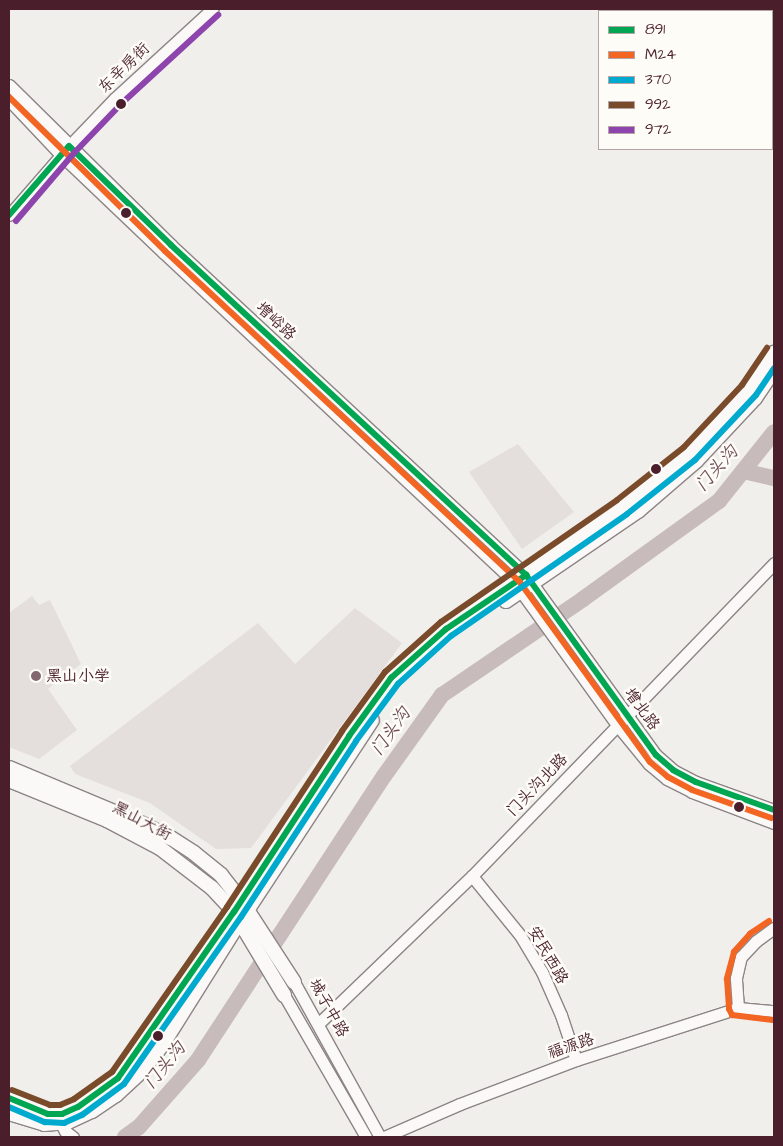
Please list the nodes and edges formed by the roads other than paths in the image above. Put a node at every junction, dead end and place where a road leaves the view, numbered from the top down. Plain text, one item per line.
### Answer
1 (212, 9) edge
2 (9, 85) edge
3 (9, 100) edge
4 (65, 150) junction
5 (9, 215) edge
6 (774, 353) edge
7 (774, 369) edge
8 (774, 563) edge
9 (524, 583) junction
10 (627, 717) junction
11 (617, 725) junction
12 (9, 768) edge
13 (9, 780) edge
14 (774, 810) edge
15 (774, 823) edge
16 (472, 876) junction
17 (240, 910) junction
18 (774, 928) edge
19 (294, 982) joint
20 (284, 994) joint
21 (738, 1008) junction
22 (774, 1011) edge
23 (318, 1024) junction
24 (576, 1060) junction
25 (9, 1098) edge
26 (9, 1113) edge
27 (58, 1118) junction
28 (74, 1137) edge
29 (366, 1137) edge
30 (382, 1137) edge

1 - 4 street, 东辛房街
2 - 4 street, 增峪路
3 - 4 street, 增峪路
4 - 5 street, 东辛房街
4 - 9 street, 增峪路
6 - 9 main road
7 - 9 main road
8 - 10 street, 门头沟北路
9 - 10 street, 增北路
9 - 11 street, 增北路
9 - 17 main road
10 - 11 street, 门头沟北路
10 - 14 street, 增北路
11 - 15 street, 增北路
11 - 16 street, 门头沟北路
12 - 17 main road, 黑山大街
13 - 17 main road, 黑山大街
16 - 23 street, 门头沟北路
16 - 24 street, 安民西路
17 - 19 main road, 城子中路
17 - 20 main road
17 - 27 main road
18 - 21 street
19 - 23 street, 城子中路
20 - 29 street, 城子中路
21 - 22 street, 福源路
21 - 24 street, 福源路
23 - 30 street, 城子中路
24 - 30 street, 福源路
25 - 27 main road
26 - 27 main road
27 - 28 street

